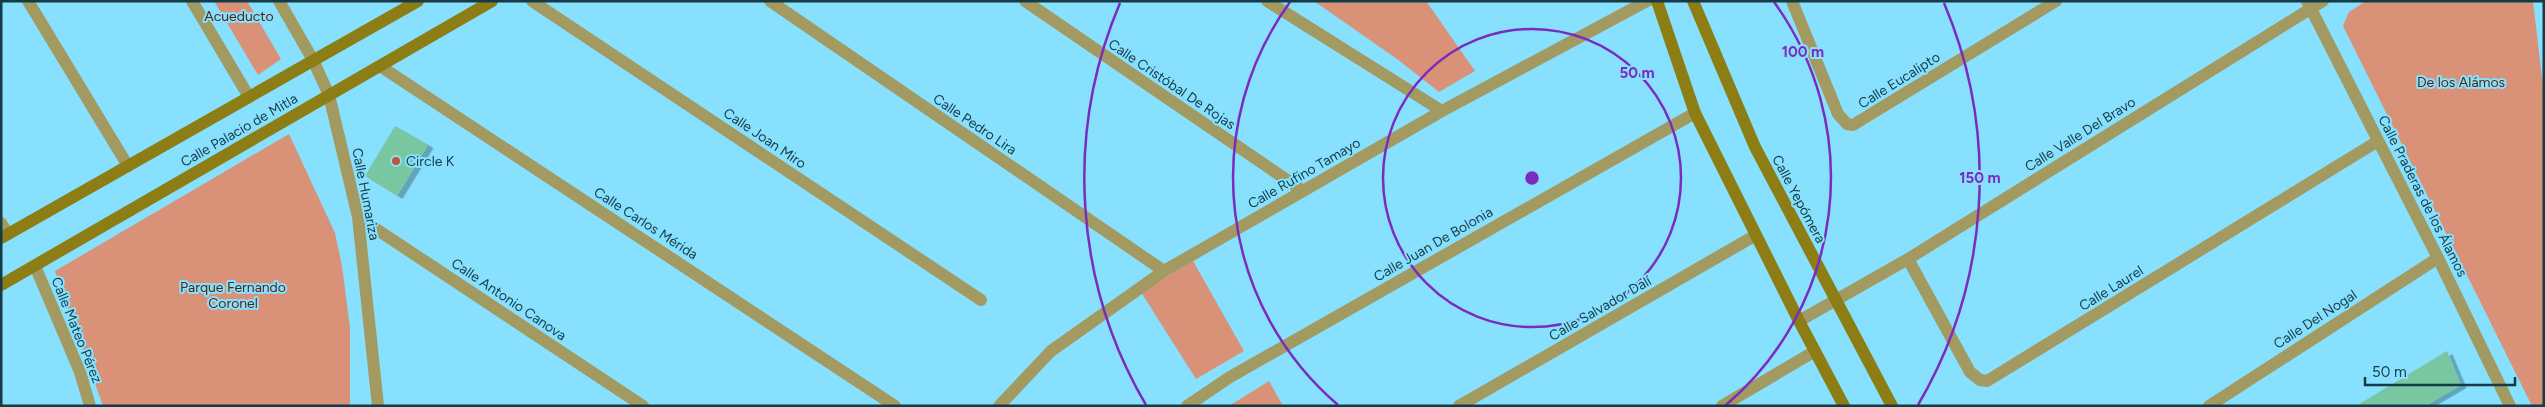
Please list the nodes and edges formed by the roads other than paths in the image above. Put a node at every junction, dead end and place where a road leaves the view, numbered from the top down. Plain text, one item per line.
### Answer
1 (28, 1) edge
2 (192, 1) edge
3 (279, 1) edge
4 (418, 1) edge
5 (492, 1) edge
6 (532, 1) edge
7 (770, 1) edge
8 (1025, 1) edge
9 (1647, 1) edge
10 (1657, 1) edge
11 (1693, 1) edge
12 (1792, 1) edge
13 (2056, 1) edge
14 (2323, 1) edge
15 (1269, 2) edge
16 (2309, 5) edge
17 (313, 60) junction
18 (380, 66) junction
19 (329, 95) junction
20 (249, 97) junction
21 (1442, 111) junction
22 (1695, 113) junction
23 (2378, 141) junction
24 (128, 166) junction
25 (1303, 191) junction
26 (358, 217) junction
27 (3, 232) edge
28 (1756, 234) junction
29 (2438, 258) junction
30 (1908, 259) junction
31 (36, 266) junction
32 (1164, 271) junction
33 (1, 285) edge
34 (1835, 299) junction
35 (981, 300) dead end
36 (1799, 321) junction
37 (1815, 351) junction
38 (90, 406) edge
39 (378, 406) edge
40 (643, 406) edge
41 (895, 406) edge
42 (1000, 406) edge
43 (1187, 406) edge
44 (1459, 406) edge
45 (1722, 406) edge
46 (1844, 406) edge
47 (1892, 406) edge
48 (2209, 406) edge
49 (2510, 406) edge

1 - 24 street
2 - 20 street
3 - 17 street, Calle Humariza
4 - 17 main road, Calle Palacio de Mitla
5 - 18 main road, Calle Palacio de Mitla
6 - 35 street, Calle Joan Miro
7 - 32 street, Calle Pedro Lira
8 - 25 street, Calle Cristóbal De Rojas
9 - 21 street, Calle Rufino Tamayo
10 - 22 main road
11 - 34 main road, Calle Yepómera
12 - 13 street, Calle Eucalipto
14 - 16 street, Calle Valle Del Bravo
15 - 21 street
16 - 23 street, Calle Praderas de los Álamos
16 - 30 street, Calle Valle Del Bravo
17 - 19 street, Calle Humariza
17 - 20 main road, Calle Palacio de Mitla
18 - 19 main road, Calle Palacio de Mitla
18 - 41 street, Calle Carlos Mérida
19 - 26 street, Calle Humariza
19 - 31 main road, Calle Palacio de Mitla
20 - 24 main road, Calle Palacio de Mitla
21 - 25 street, Calle Rufino Tamayo
22 - 28 main road
22 - 43 street, Calle Juan De Bolonia
23 - 29 street, Calle Praderas de los Álamos
23 - 30 street, Calle Laurel
24 - 27 main road, Calle Palacio de Mitla
25 - 32 street, Calle Rufino Tamayo
26 - 39 street, Calle Humariza
26 - 40 street, Calle Antonio Canova
28 - 36 main road
28 - 44 street, Calle Salvador Dalí
29 - 48 street, Calle Del Nogal
29 - 49 street, Calle Praderas de los Álamos
30 - 34 street, Calle Valle Del Bravo
31 - 33 main road, Calle Palacio de Mitla
31 - 38 street, Calle Mateo Pérez
32 - 42 street, Calle Rufino Tamayo
34 - 36 street, Calle Valle Del Bravo
34 - 47 main road, Calle Yepómera
36 - 37 main road
37 - 45 street
37 - 46 main road

